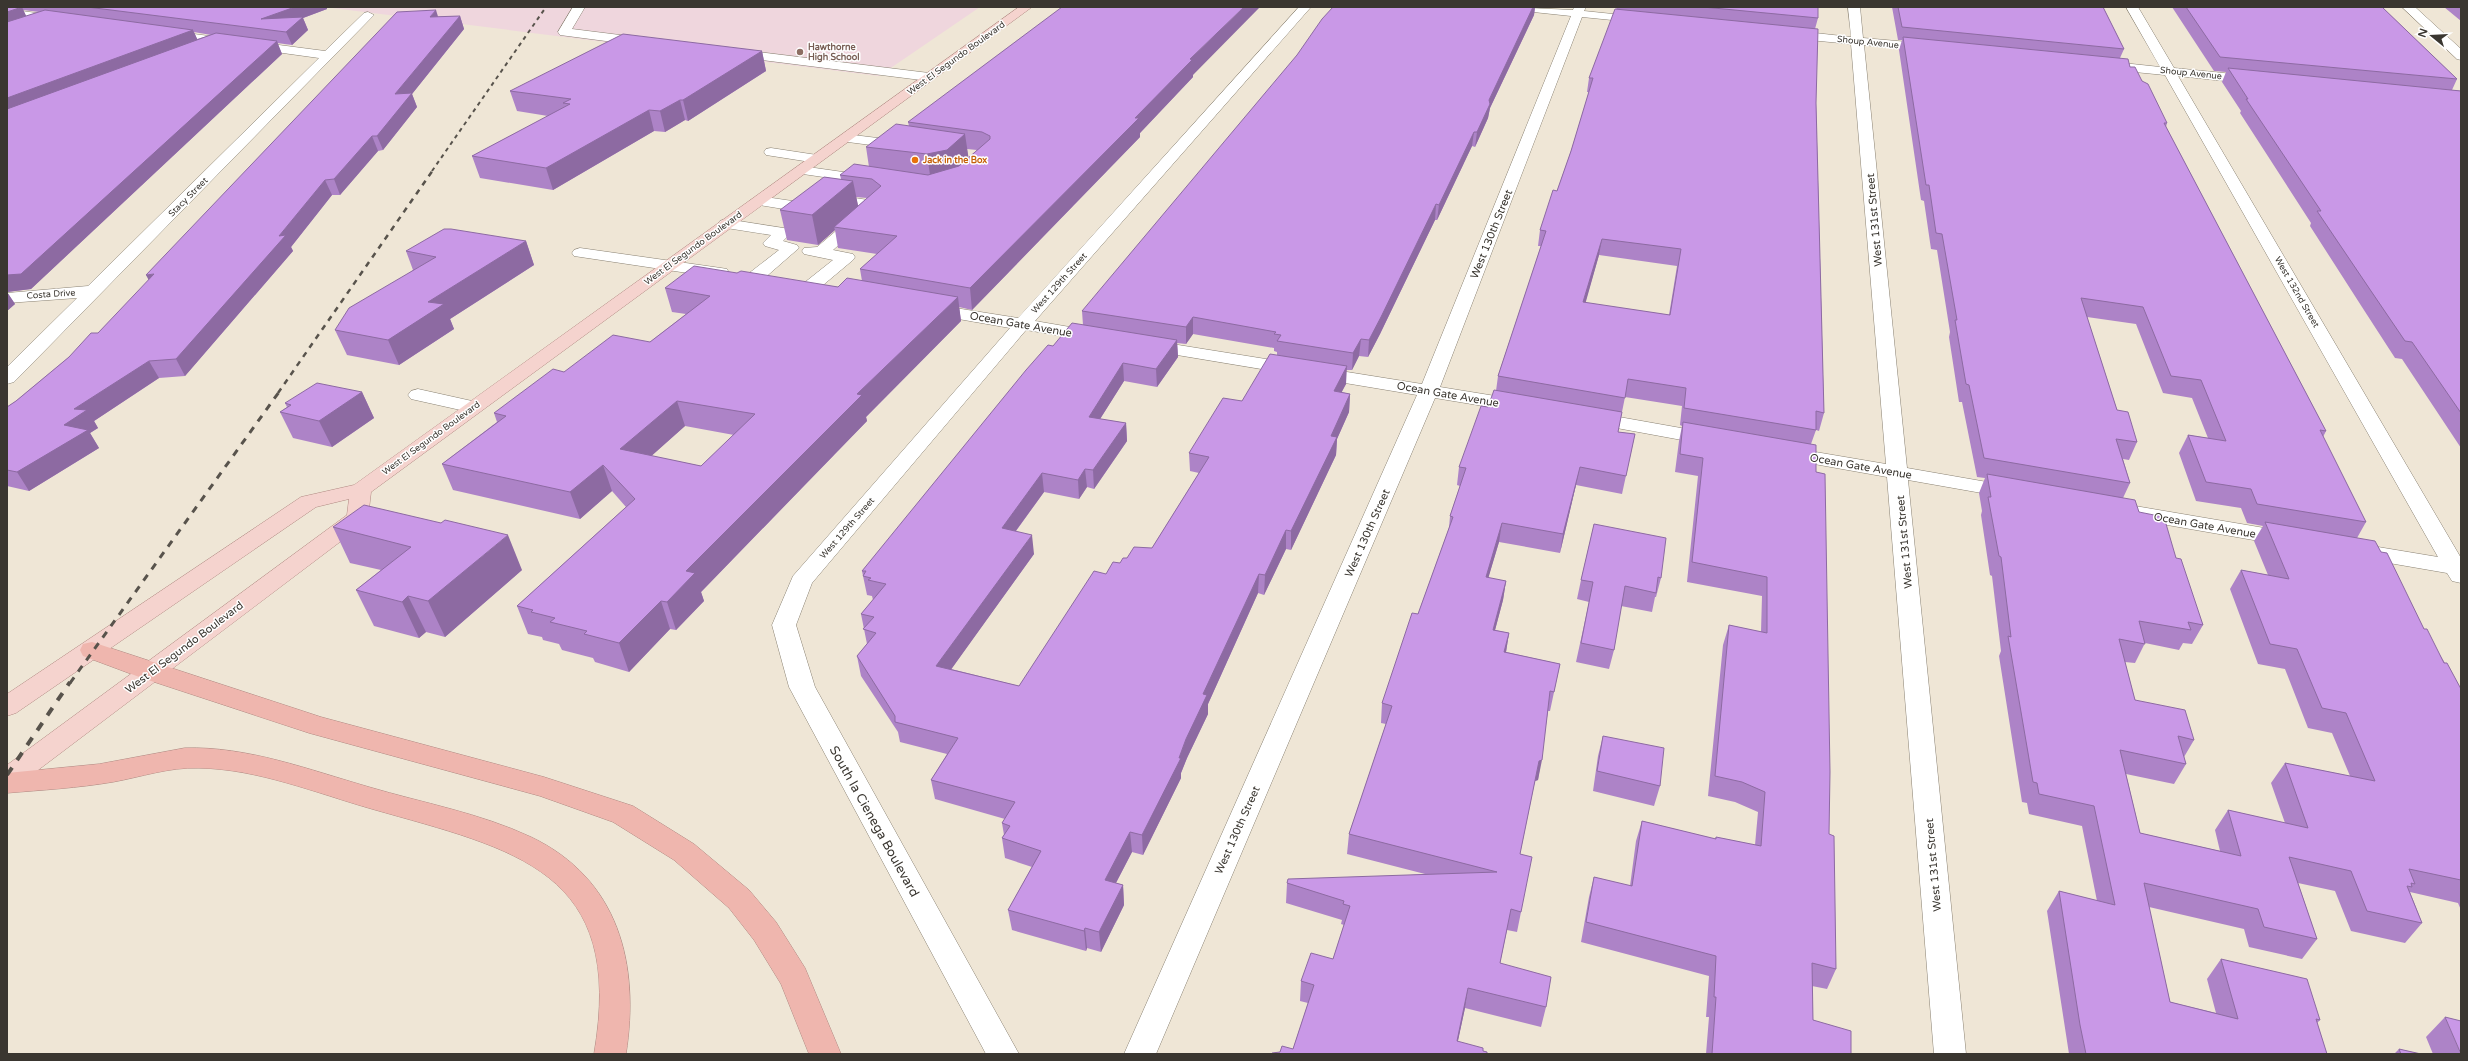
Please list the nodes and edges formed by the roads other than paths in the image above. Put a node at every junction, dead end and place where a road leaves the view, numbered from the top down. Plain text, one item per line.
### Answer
1 (580, 7) edge
2 (1026, 7) edge
3 (1305, 7) edge
4 (1514, 7) edge
5 (1854, 7) edge
6 (2132, 7) edge
7 (2408, 7) edge
8 (1579, 10) edge
9 (7, 12) edge
10 (368, 15) dead end
11 (52, 18) junction
12 (74, 21) edge
13 (1655, 21) edge
14 (22, 28) edge
15 (151, 31) edge
16 (1772, 32) edge
17 (220, 40) junction
18 (1857, 41) junction
19 (656, 43) edge
20 (198, 49) edge
21 (1943, 49) edge
22 (718, 51) edge
23 (328, 55) junction
24 (2461, 56) edge
25 (2091, 64) edge
26 (2169, 71) junction
27 (876, 80) dead end
28 (924, 81) junction
29 (2264, 81) edge
30 (845, 138) junction
31 (895, 144) junction
32 (919, 147) edge
33 (771, 152) dead end
34 (817, 159) junction
35 (801, 170) junction
36 (851, 177) junction
37 (888, 182) edge
38 (758, 201) junction
39 (813, 209) junction
40 (726, 224) junction
41 (784, 232) junction
42 (791, 248) junction
43 (580, 253) dead end
44 (820, 253) junction
45 (670, 265) junction
46 (754, 278) junction
47 (810, 287) junction
48 (95, 291) junction
49 (834, 292) edge
50 (7, 298) edge
51 (912, 305) edge
52 (1022, 325) junction
53 (1108, 338) edge
54 (1131, 342) edge
55 (7, 378) edge
56 (1429, 390) junction
57 (418, 395) dead end
58 (474, 407) junction
59 (1538, 409) edge
60 (1570, 415) edge
61 (1726, 442) edge
62 (1765, 449) edge
63 (1898, 472) junction
64 (361, 490) junction
65 (2031, 495) edge
66 (2117, 510) edge
67 (2306, 542) edge
68 (2345, 548) edge
69 (2459, 571) edge
70 (801, 581) joint
71 (92, 650) junction
72 (151, 672) junction
73 (7, 707) edge
74 (7, 779) edge
75 (7, 783) edge
76 (610, 1054) edge
77 (825, 1054) edge
78 (1003, 1054) edge
79 (1140, 1054) edge
80 (1950, 1054) edge

1 - 19 street
2 - 28 main road, West El Segundo Boulevard
3 - 52 street, West 129th Street
4 - 8 street
5 - 18 street, West 131st Street
6 - 26 street, West 132nd Street
7 - 24 street
8 - 13 street
8 - 56 street, West 130th Street
9 - 11 street
10 - 23 street, Stacy Street
11 - 12 street
11 - 14 street
15 - 17 street
16 - 18 street, Shoup Avenue
17 - 20 street
17 - 23 street
18 - 21 street, Shoup Avenue
18 - 63 street, West 131st Street
22 - 28 street
23 - 48 street, Stacy Street
25 - 26 street, Shoup Avenue
26 - 29 street, Shoup Avenue
26 - 69 street, West 132nd Street
27 - 28 street
28 - 30 main road, West El Segundo Boulevard
30 - 31 street
30 - 34 main road, West El Segundo Boulevard
31 - 32 street
31 - 36 street
33 - 34 street
34 - 35 main road, West El Segundo Boulevard
35 - 36 street
35 - 38 main road, West El Segundo Boulevard
36 - 37 street
38 - 39 street
38 - 40 main road, West El Segundo Boulevard
39 - 41 street
39 - 44 street
40 - 41 street
40 - 45 main road, West El Segundo Boulevard
41 - 42 street
42 - 44 street
42 - 46 street
43 - 45 street
44 - 47 street
45 - 46 street
45 - 58 main road, West El Segundo Boulevard
46 - 47 street
47 - 49 street
48 - 50 street, Costa Drive
48 - 55 street, Stacy Street
51 - 52 street, Ocean Gate Avenue
52 - 53 street, Ocean Gate Avenue
52 - 70 street, West 129th Street
54 - 56 street, Ocean Gate Avenue
56 - 59 street, Ocean Gate Avenue
56 - 79 street, West 130th Street
57 - 58 street
58 - 64 main road, West El Segundo Boulevard
60 - 61 street
62 - 63 street, Ocean Gate Avenue
63 - 65 street, Ocean Gate Avenue
63 - 80 street, West 131st Street
64 - 71 main road, West El Segundo Boulevard
64 - 72 main road, West El Segundo Boulevard
66 - 67 street, Ocean Gate Avenue
68 - 69 street
70 - 78 street, South la Cienega Boulevard
71 - 72 highway
71 - 73 main road, West El Segundo Boulevard
72 - 74 main road, West El Segundo Boulevard
72 - 77 highway
75 - 76 highway

